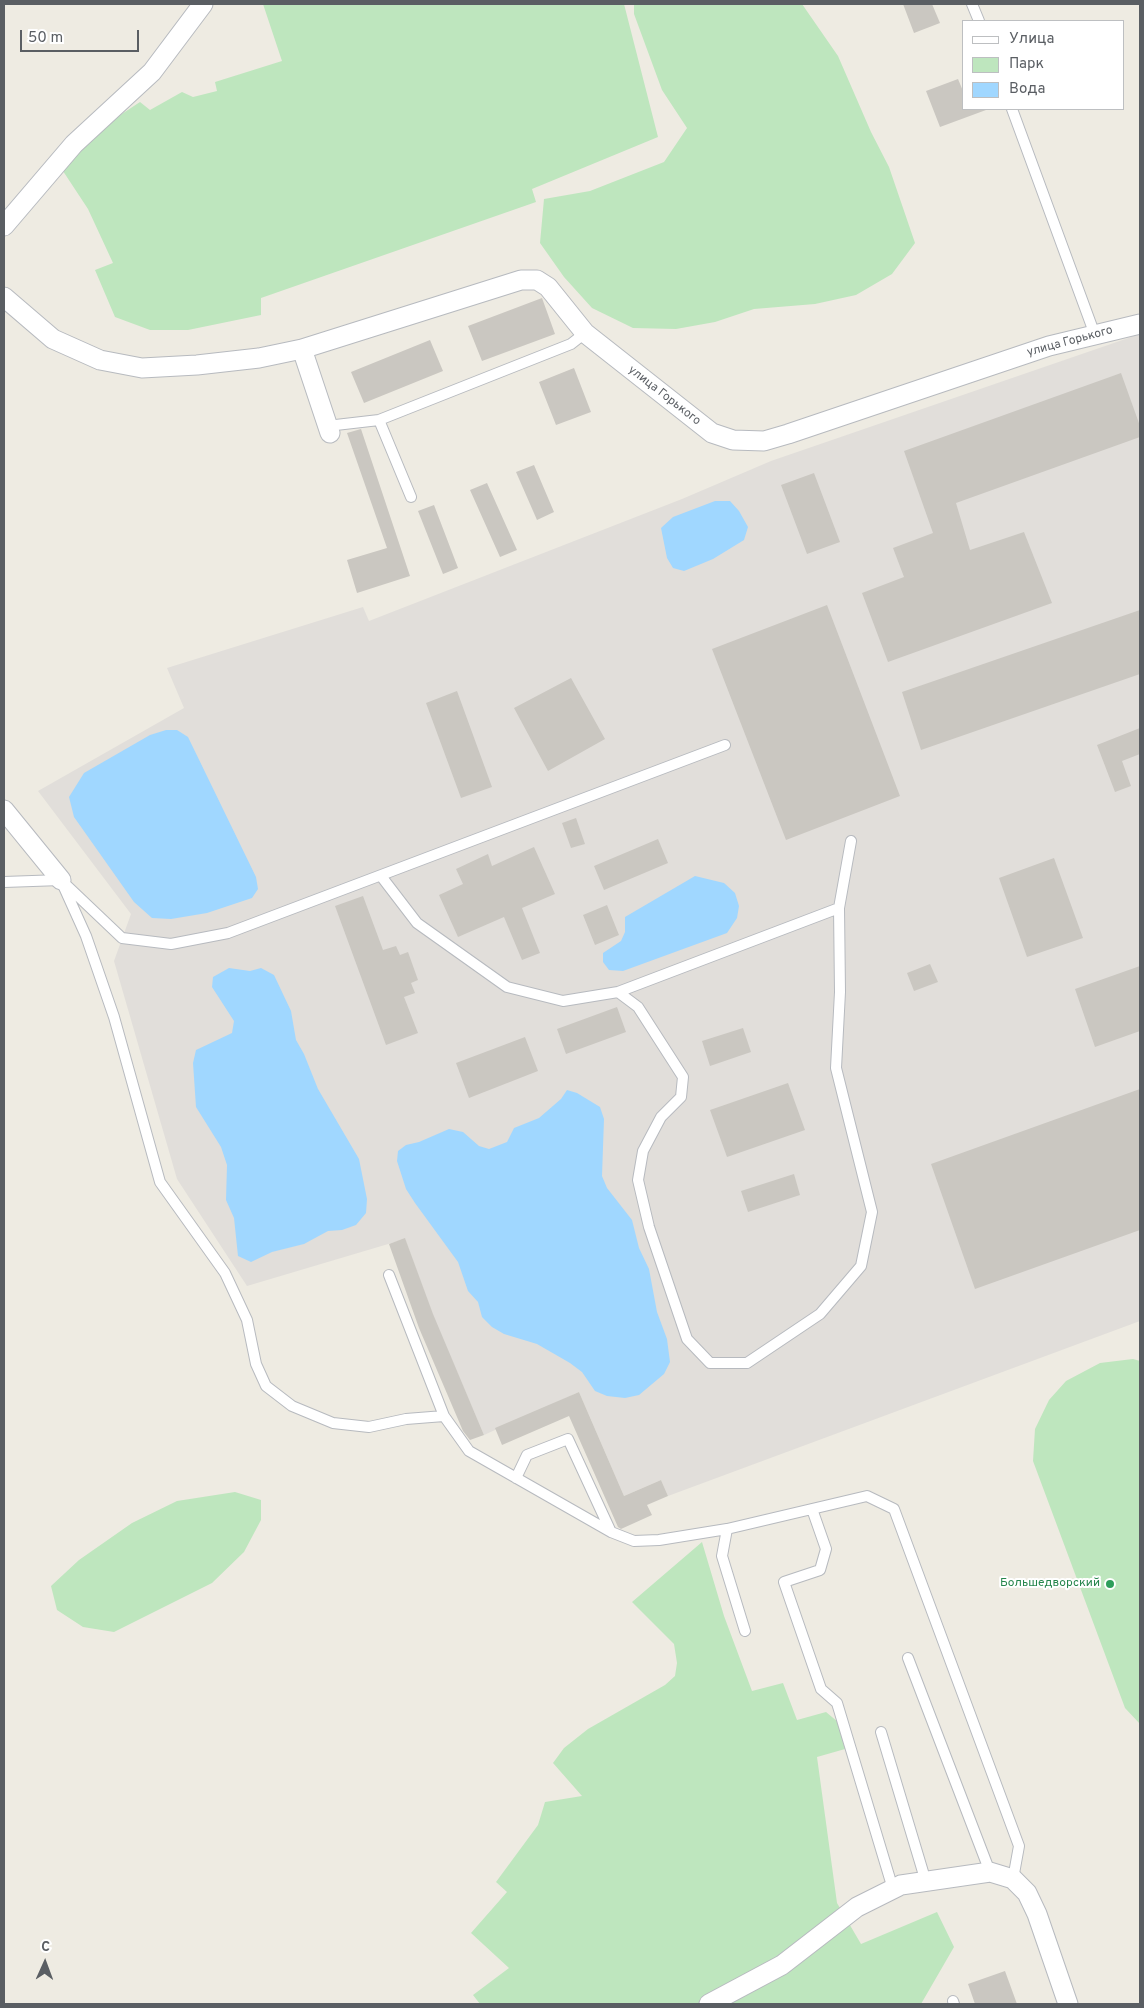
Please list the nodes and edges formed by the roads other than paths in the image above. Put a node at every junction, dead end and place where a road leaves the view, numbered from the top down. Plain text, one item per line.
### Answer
1 (203, 4) edge
2 (972, 4) edge
3 (979, 20) edge
4 (1012, 110) edge
5 (4, 226) edge
6 (4, 297) edge
7 (1140, 324) edge
8 (584, 333) junction
9 (1095, 335) junction
10 (302, 349) junction
11 (379, 420) junction
12 (329, 430) joint
13 (411, 497) dead end
14 (725, 745) dead end
15 (4, 810) edge
16 (851, 841) dead end
17 (381, 876) junction
18 (61, 880) junction
19 (4, 882) edge
20 (839, 908) junction
21 (618, 992) junction
22 (389, 1274) dead end
23 (444, 1416) junction
24 (516, 1478) junction
25 (812, 1509) junction
26 (727, 1529) junction
27 (611, 1532) junction
28 (745, 1631) dead end
29 (908, 1658) dead end
30 (881, 1732) dead end
31 (990, 1872) junction
32 (1013, 1879) junction
33 (926, 1882) junction
34 (893, 1889) junction
35 (709, 2004) edge
36 (1068, 2004) edge

1 - 5 street
2 - 3 lane
4 - 9 lane
6 - 10 street, улица Горького
7 - 9 street, улица Горького
8 - 9 street, улица Горького
8 - 10 street, улица Горького
8 - 11 lane
10 - 12 street
11 - 12 lane
11 - 13 lane
14 - 17 lane
15 - 18 street
16 - 20 lane
17 - 18 lane
17 - 21 lane
18 - 19 lane
18 - 23 lane
20 - 21 lane
20 - 21 lane
22 - 23 lane
23 - 24 lane
24 - 27 lane
24 - 27 lane
25 - 26 lane
25 - 32 lane
25 - 34 lane
26 - 27 lane
26 - 28 lane
29 - 31 lane
30 - 33 lane
31 - 32 street
31 - 33 street
32 - 36 street
33 - 34 street
34 - 35 street

